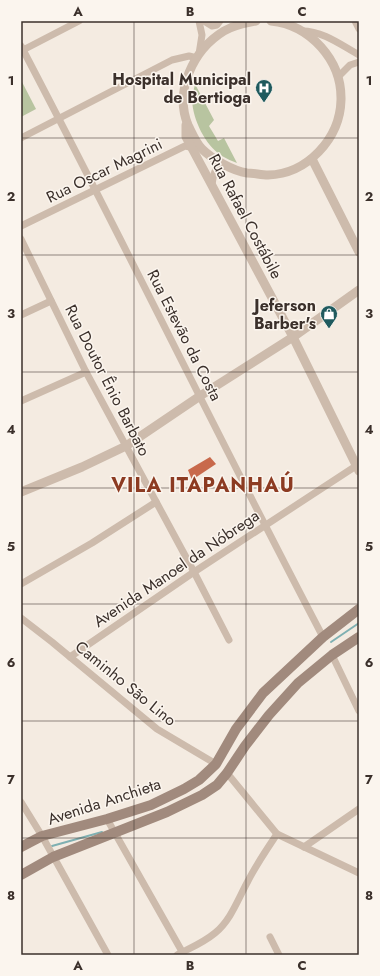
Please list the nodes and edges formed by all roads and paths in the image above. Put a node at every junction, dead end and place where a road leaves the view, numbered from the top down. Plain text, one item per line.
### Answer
1 (79, 21) edge
2 (199, 21) edge
3 (204, 21) edge
4 (220, 21) edge
5 (256, 21) edge
6 (273, 21) edge
7 (355, 21) edge
8 (359, 29) edge
9 (302, 31) junction
10 (22, 48) edge
11 (359, 55) edge
12 (198, 56) junction
13 (359, 62) edge
14 (338, 77) junction
15 (60, 118) junction
16 (21, 138) edge
17 (197, 148) junction
18 (312, 159) junction
19 (227, 166) junction
20 (212, 185) junction
21 (96, 190) junction
22 (21, 226) edge
23 (21, 239) edge
24 (359, 252) edge
25 (359, 290) edge
26 (51, 301) junction
27 (21, 315) edge
28 (293, 337) junction
29 (86, 372) junction
30 (200, 396) junction
31 (21, 401) edge
32 (126, 446) junction
33 (358, 467) edge
34 (21, 492) edge
35 (156, 502) junction
36 (265, 526) junction
37 (194, 572) junction
38 (21, 584) edge
39 (359, 609) edge
40 (21, 618) edge
41 (323, 637) junction
42 (359, 637) edge
43 (229, 640) dead end
44 (332, 655) junction
45 (70, 657) junction
46 (359, 710) edge
47 (216, 764) junction
48 (227, 773) junction
49 (23, 804) edge
50 (359, 809) edge
51 (108, 819) junction
52 (115, 833) junction
53 (277, 834) junction
54 (42, 836) junction
55 (21, 847) edge
56 (304, 847) junction
57 (53, 857) junction
58 (359, 873) edge
59 (21, 875) edge
60 (270, 937) dead end
61 (181, 954) edge
62 (108, 955) edge
63 (279, 955) edge

1 - 10 street
2 - 12 street
3 - 4 street
5 - 12 street, Rua Rafael Costábile
6 - 9 street
7 - 8 street
9 - 11 street
9 - 14 street
10 - 15 street, Rua Estevão da Costa
12 - 15 street
12 - 17 street, Rua Rafael Costábile
13 - 14 street
14 - 18 street
15 - 16 street
15 - 21 street, Rua Estevão da Costa
17 - 19 street
17 - 20 street, Rua Rafael Costábile
17 - 21 street, Rua Oscar Magrini
18 - 19 street
18 - 24 street
19 - 20 street
20 - 28 street, Rua Rafael Costábile
21 - 22 street, Rua Oscar Magrini
21 - 30 street, Rua Estevão da Costa
23 - 26 street, Rua Doutor Ênio Barbato
25 - 28 street
26 - 27 street
26 - 29 street, Rua Doutor Ênio Barbato
28 - 30 street
28 - 33 street, Rua Rafael Costábile
29 - 31 street
29 - 32 street, Rua Doutor Ênio Barbato
30 - 32 street
30 - 36 street, Rua Estevão da Costa
32 - 34 street
32 - 35 street, Rua Doutor Ênio Barbato
33 - 36 street, Avenida Manoel da Nóbrega
35 - 37 street, Rua Doutor Ênio Barbato
35 - 38 street
36 - 37 street, Avenida Manoel da Nóbrega
36 - 41 street, Rua Estevão da Costa
37 - 43 street, Rua Doutor Ênio Barbato
37 - 45 street, Avenida Manoel da Nóbrega
39 - 41 main road, Avenida Anchieta
40 - 45 street, Caminho São Lino
41 - 47 main road, Avenida Anchieta
42 - 44 main road, Avenida Anchieta
44 - 46 street
44 - 48 main road, Avenida Anchieta
45 - 47 street, Caminho São Lino
47 - 51 main road, Avenida Anchieta
48 - 52 main road, Avenida Anchieta
48 - 53 street
49 - 54 street
50 - 56 street
51 - 52 street
51 - 54 main road, Avenida Anchieta
52 - 57 main road, Avenida Anchieta
52 - 61 street
53 - 56 street
53 - 61 street
54 - 55 main road, Avenida Anchieta
54 - 57 street
56 - 58 street
57 - 59 main road, Avenida Anchieta
57 - 62 street
60 - 63 street

